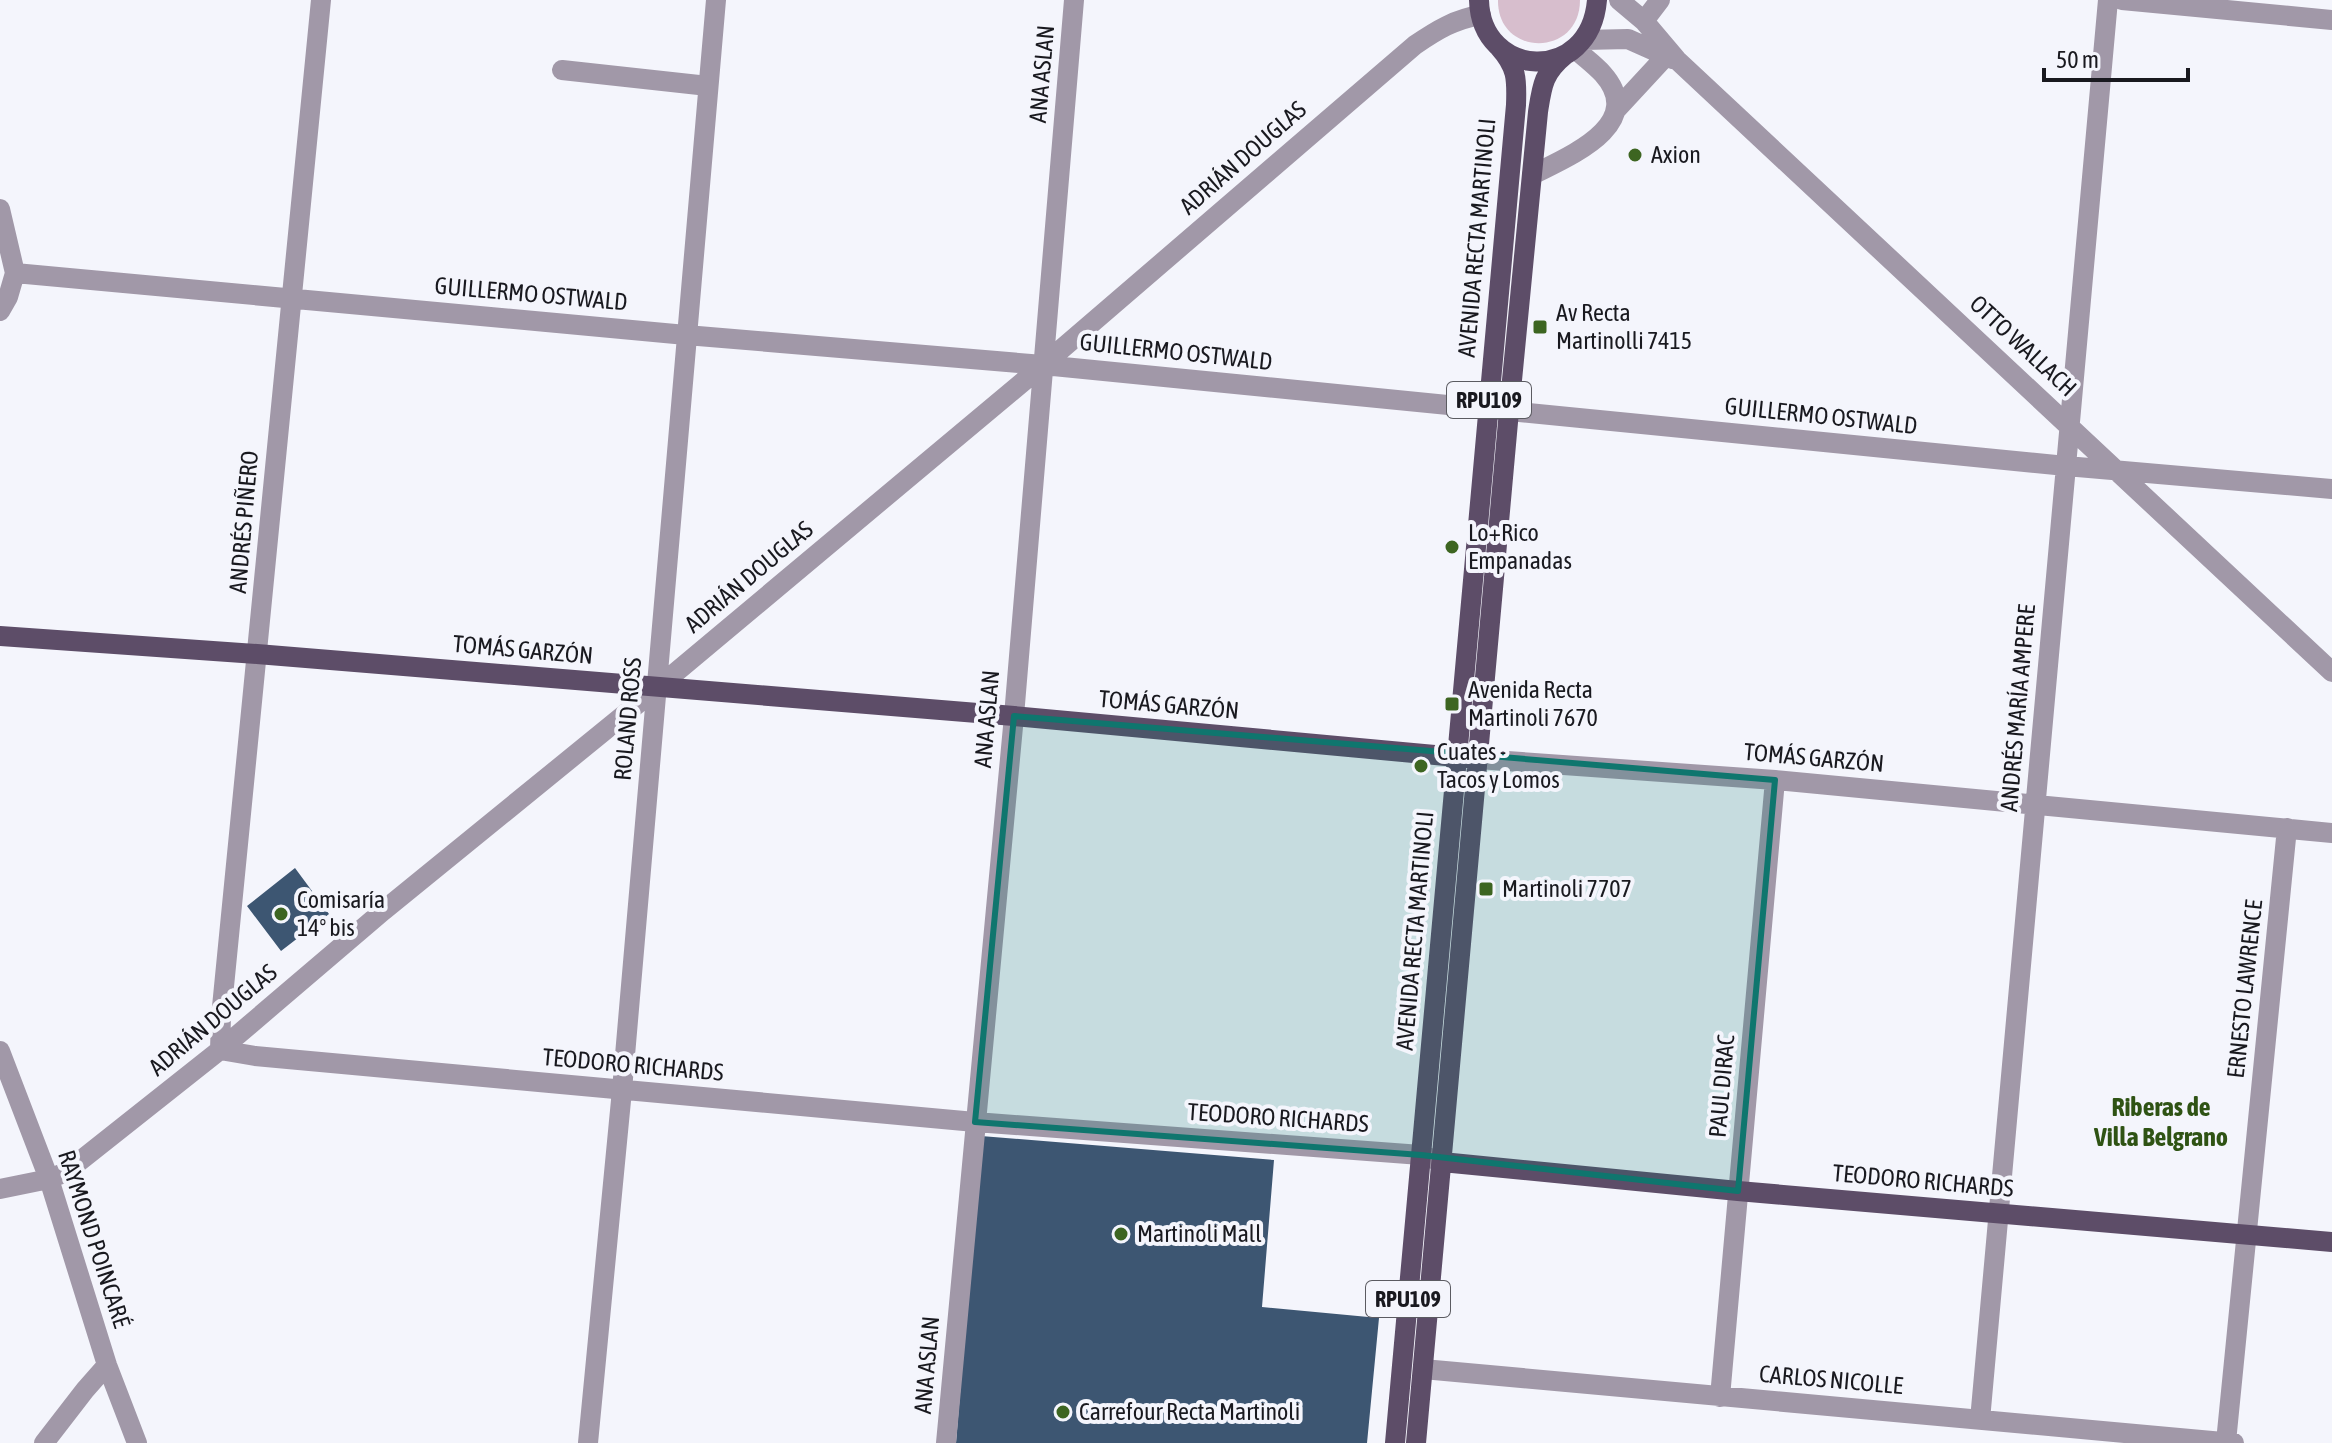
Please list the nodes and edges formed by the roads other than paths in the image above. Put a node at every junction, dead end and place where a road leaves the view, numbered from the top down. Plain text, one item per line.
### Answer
1 (321, 0) edge
2 (716, 0) edge
3 (1074, 0) edge
4 (1597, 0) edge
5 (1619, 0) edge
6 (1660, 0) edge
7 (2108, 0) edge
8 (2122, 0) edge
9 (1480, 8) edge
10 (2332, 20) edge
11 (1644, 21) junction
12 (1499, 47) junction
13 (1575, 48) junction
14 (1671, 58) junction
15 (562, 70) dead end
16 (708, 86) junction
17 (1616, 110) junction
18 (1532, 175) junction
19 (0, 209) edge
20 (15, 273) junction
21 (291, 297) junction
22 (0, 311) edge
23 (686, 335) junction
24 (1043, 365) junction
25 (1488, 409) junction
26 (1509, 411) junction
27 (2070, 425) junction
28 (2066, 466) junction
29 (2117, 470) junction
30 (2332, 489) edge
31 (0, 636) edge
32 (257, 654) junction
33 (2332, 672) edge
34 (657, 688) junction
35 (1014, 716) junction
36 (1457, 758) junction
37 (1478, 759) junction
38 (1775, 780) junction
39 (2035, 805) junction
40 (2287, 828) junction
41 (2332, 833) edge
42 (220, 1050) junction
43 (0, 1051) edge
44 (622, 1090) junction
45 (975, 1122) junction
46 (1421, 1155) junction
47 (1442, 1162) junction
48 (49, 1179) junction
49 (0, 1189) edge
50 (1738, 1191) junction
51 (1999, 1214) junction
52 (2247, 1235) junction
53 (2332, 1242) edge
54 (107, 1365) junction
55 (1423, 1369) junction
56 (1720, 1397) junction
57 (1980, 1420) junction
58 (2226, 1442) edge
59 (44, 1443) edge
60 (137, 1443) edge
61 (588, 1443) edge
62 (946, 1443) edge
63 (1395, 1443) edge
64 (1416, 1443) edge
65 (2234, 1443) edge

1 - 21 street, ANDRÉS PIÑERO
2 - 16 street, ROLAND ROSS
3 - 24 street, ANA ASLAN
4 - 13 main road, RPU109
5 - 11 street, OTTO WALLACH
6 - 11 street
7 - 27 street, ANDRÉS MARÍA AMPERE
8 - 10 street
9 - 12 main road, RPU109
9 - 24 street, ADRIÁN DOUGLAS
11 - 14 street, OTTO WALLACH
12 - 13 main road
12 - 25 main road, AVENIDA RECTA MARTINOLI / RPU109
13 - 14 street, OTTO WALLACH
13 - 17 street
13 - 18 main road, AVENIDA RECTA MARTINOLI / RPU109
14 - 17 street
14 - 27 street, OTTO WALLACH
15 - 16 street
16 - 23 street, ROLAND ROSS
17 - 18 street
18 - 26 main road, AVENIDA RECTA MARTINOLI / RPU109
19 - 20 street
20 - 21 street, GUILLERMO OSTWALD
20 - 22 street
21 - 23 street, GUILLERMO OSTWALD
21 - 32 street, ANDRÉS PIÑERO
23 - 24 street, GUILLERMO OSTWALD
23 - 34 street, ROLAND ROSS
24 - 25 street, GUILLERMO OSTWALD
24 - 34 street, ADRIÁN DOUGLAS
24 - 35 street, ANA ASLAN
25 - 26 street, GUILLERMO OSTWALD
25 - 36 main road, AVENIDA RECTA MARTINOLI / RPU109
26 - 28 street, GUILLERMO OSTWALD
26 - 37 main road, AVENIDA RECTA MARTINOLI / RPU109
27 - 28 street, ANDRÉS MARÍA AMPERE
27 - 29 street, OTTO WALLACH
28 - 29 street, GUILLERMO OSTWALD
28 - 39 street, ANDRÉS MARÍA AMPERE
29 - 30 street, GUILLERMO OSTWALD
29 - 33 street, OTTO WALLACH
31 - 32 main road, TOMÁS GARZÓN
32 - 34 main road, TOMÁS GARZÓN
32 - 42 street, ANDRÉS PIÑERO
34 - 35 main road, TOMÁS GARZÓN
34 - 42 street, ADRIÁN DOUGLAS
34 - 44 street, ROLAND ROSS
35 - 36 main road, TOMÁS GARZÓN
35 - 45 street, ANA ASLAN
36 - 37 main road, TOMÁS GARZÓN
36 - 46 main road, AVENIDA RECTA MARTINOLI / RPU109
37 - 38 street, TOMÁS GARZÓN
37 - 47 main road, AVENIDA RECTA MARTINOLI / RPU109
38 - 39 street, TOMÁS GARZÓN
38 - 50 street, PAUL DIRAC
39 - 40 street, TOMÁS GARZÓN
39 - 51 street, ANDRÉS MARÍA AMPERE
40 - 41 street, TOMÁS GARZÓN
40 - 52 street, ERNESTO LAWRENCE
42 - 44 street, TEODORO RICHARDS
42 - 48 street, ADRIÁN DOUGLAS
43 - 48 street, RAYMOND POINCARÉ
44 - 45 street, TEODORO RICHARDS
44 - 61 street, ROLAND ROSS
45 - 46 street, TEODORO RICHARDS
45 - 62 street, ANA ASLAN
46 - 47 street, TEODORO RICHARDS
46 - 63 main road, AVENIDA RECTA MARTINOLI / RPU109
47 - 50 main road, TEODORO RICHARDS
47 - 55 main road, AVENIDA RECTA MARTINOLI / RPU109
48 - 49 street, ADRIÁN DOUGLAS
48 - 54 street, RAYMOND POINCARÉ
50 - 51 main road, TEODORO RICHARDS
50 - 56 street, PAUL DIRAC
51 - 52 main road, TEODORO RICHARDS
51 - 57 street, ANDRÉS MARÍA AMPERE
52 - 53 main road, TEODORO RICHARDS
52 - 58 street, ERNESTO LAWRENCE
54 - 59 street
54 - 60 street, RAYMOND POINCARÉ
55 - 56 street, CARLOS NICOLLE
55 - 64 main road, AVENIDA RECTA MARTINOLI / RPU109
56 - 57 street, CARLOS NICOLLE
57 - 58 street, CARLOS NICOLLE
58 - 65 street, CARLOS NICOLLE

